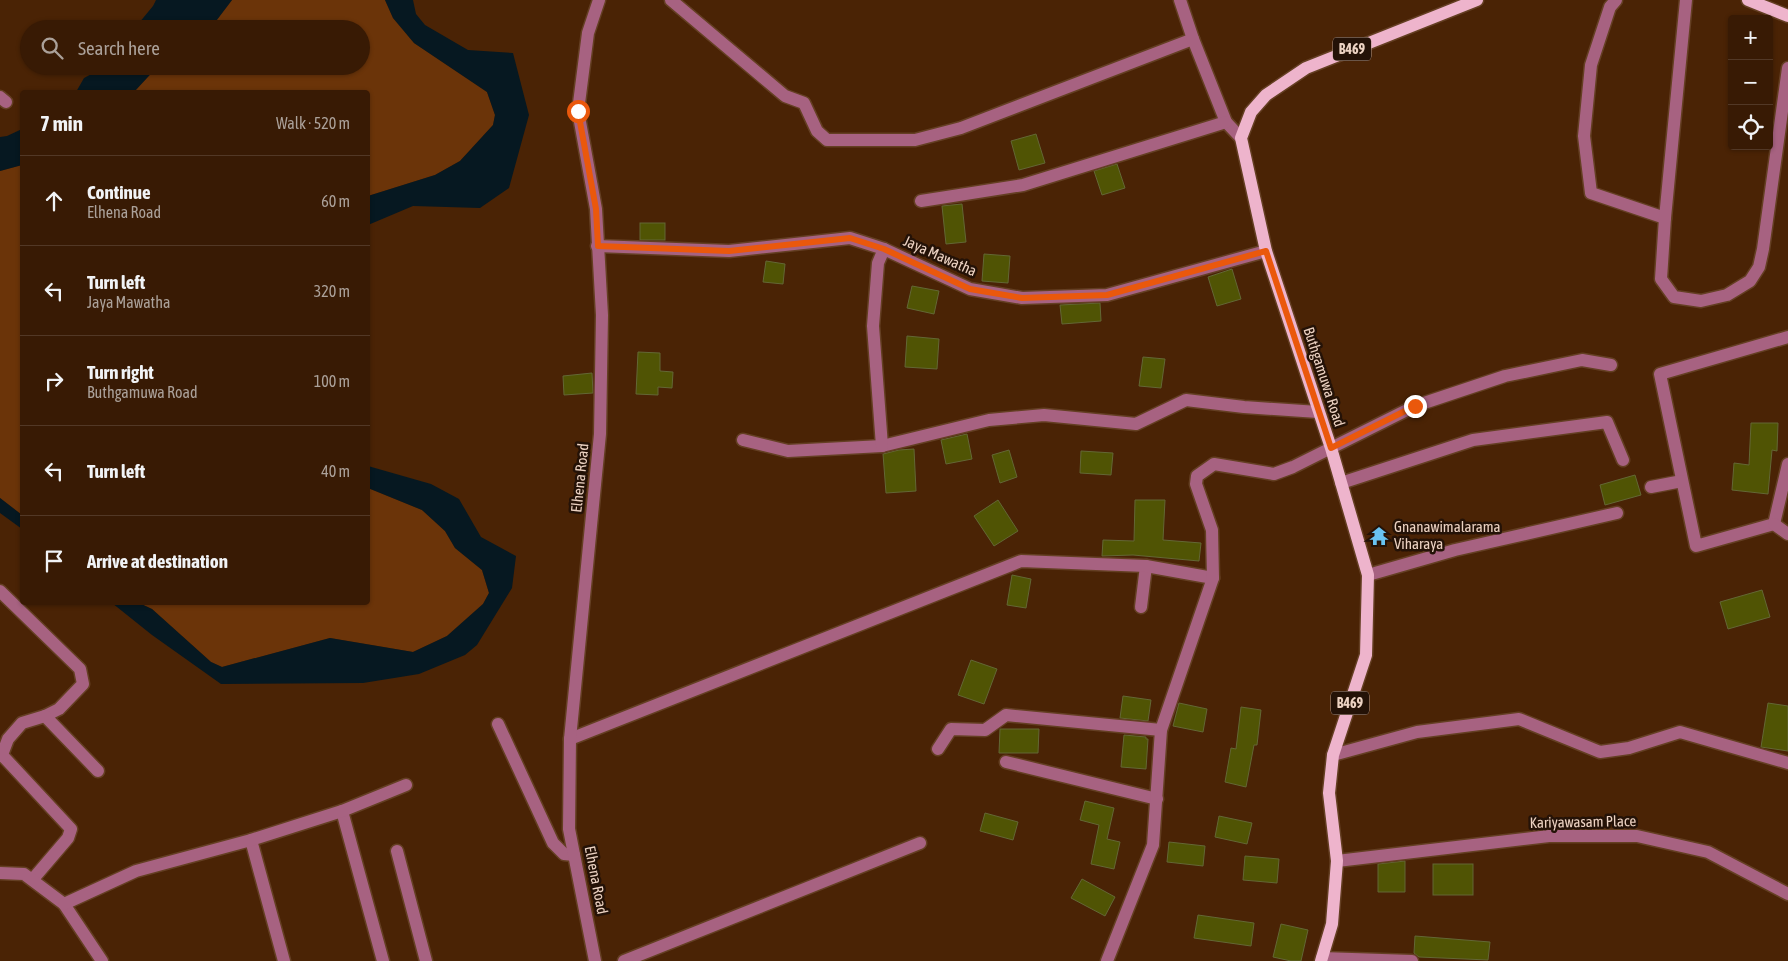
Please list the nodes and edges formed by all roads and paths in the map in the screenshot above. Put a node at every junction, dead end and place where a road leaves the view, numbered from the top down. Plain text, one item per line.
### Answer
1 (599, 0) edge
2 (671, 0) edge
3 (1180, 0) edge
4 (1477, 0) edge
5 (1616, 0) edge
6 (1686, 0) edge
7 (1748, 0) edge
8 (1788, 16) edge
9 (1193, 39) junction
10 (1788, 68) edge
11 (1226, 122) junction
12 (1241, 138) junction
13 (922, 200) dead end
14 (1665, 218) junction
15 (598, 246) junction
16 (884, 249) junction
17 (1266, 251) junction
18 (1788, 337) edge
19 (1611, 365) dead end
20 (1318, 412) junction
21 (743, 440) dead end
22 (882, 446) junction
23 (1331, 448) junction
24 (1623, 460) dead end
25 (1788, 464) edge
26 (1682, 481) junction
27 (1341, 483) junction
28 (1651, 487) dead end
29 (1617, 513) dead end
30 (1774, 524) junction
31 (1788, 534) edge
32 (1146, 566) junction
33 (1368, 575) junction
34 (1213, 578) junction
35 (0, 591) edge
36 (1141, 607) dead end
37 (45, 716) junction
38 (498, 724) dead end
39 (1161, 730) junction
40 (570, 739) junction
41 (938, 749) dead end
42 (1, 754) edge
43 (1333, 755) junction
44 (1006, 762) dead end
45 (1788, 763) edge
46 (98, 771) dead end
47 (406, 785) dead end
48 (1157, 799) junction
49 (342, 811) junction
50 (251, 840) junction
51 (920, 843) dead end
52 (397, 851) dead end
53 (574, 855) junction
54 (1337, 861) junction
55 (0, 873) edge
56 (33, 879) junction
57 (1788, 894) edge
58 (64, 904) junction
59 (1322, 959) edge
60 (102, 961) edge
61 (284, 961) edge
62 (383, 961) edge
63 (426, 961) edge
64 (594, 961) edge
65 (624, 961) edge
66 (1107, 961) edge
67 (1412, 961) edge

1 - 15 street, Elhena Road
2 - 9 street
3 - 9 street
4 - 12 main road, B469
5 - 14 street
6 - 14 street
7 - 8 main road
9 - 11 street
10 - 14 street
11 - 12 street
11 - 13 street
12 - 17 main road, Buthgamuwa Road / B469
15 - 16 street, Jaya Mawatha
15 - 40 street, Elhena Road
16 - 17 street, Jaya Mawatha
16 - 22 street
17 - 20 main road, Buthgamuwa Road / B469
18 - 26 street
19 - 23 street
20 - 22 street
20 - 23 main road, Buthgamuwa Road / B469
21 - 22 street
23 - 27 main road, Buthgamuwa Road / B469
23 - 34 street
24 - 27 street
25 - 30 street
26 - 28 street
26 - 30 street
27 - 33 main road, Buthgamuwa Road / B469
29 - 33 street
30 - 31 street
32 - 34 street
32 - 36 street
32 - 40 street
33 - 43 main road, Buthgamuwa Road / B469
34 - 39 street
35 - 37 street
37 - 42 street
37 - 46 street
38 - 53 street
39 - 41 street
39 - 48 street
40 - 53 street, Elhena Road
42 - 56 street
43 - 45 street
43 - 54 main road, Buthgamuwa Road / B469
44 - 48 street
47 - 49 street
48 - 66 street
49 - 50 street
49 - 62 street
50 - 58 street
50 - 61 street
51 - 65 street
52 - 63 street
53 - 64 street, Elhena Road
54 - 57 street, Kariyawasam Place
54 - 59 main road, Buthgamuwa Road / B469
55 - 56 street
56 - 58 street
58 - 60 street
59 - 67 street

